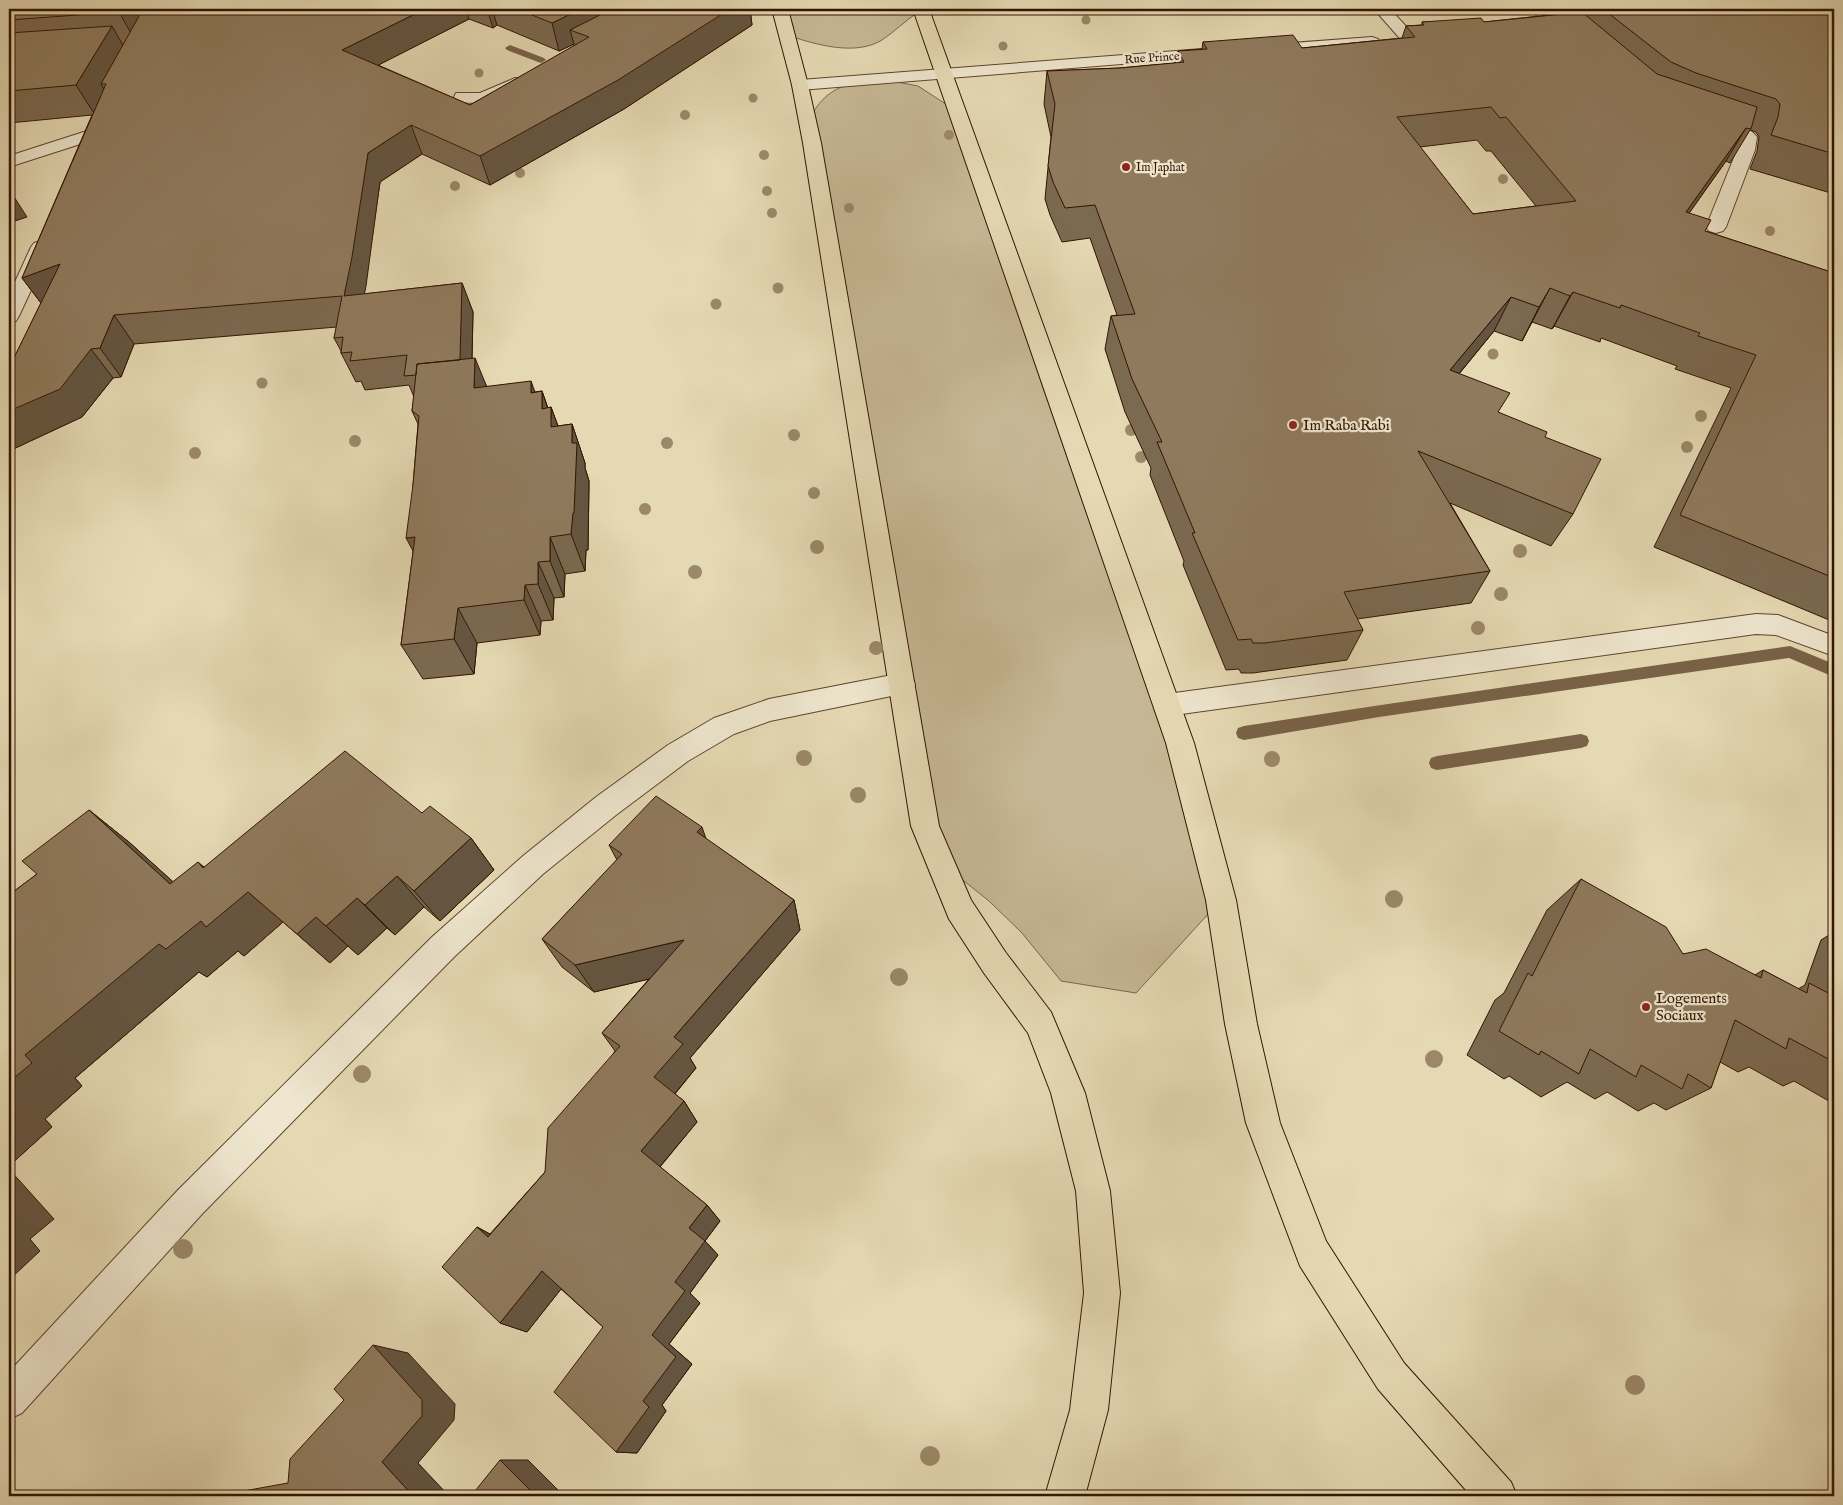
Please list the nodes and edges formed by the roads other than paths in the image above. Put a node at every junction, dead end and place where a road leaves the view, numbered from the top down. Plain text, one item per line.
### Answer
1 (780, 9) edge
2 (921, 9) edge
3 (1382, 9) edge
4 (1538, 9) edge
5 (1579, 27) edge
6 (1559, 29) junction
7 (1541, 30) edge
8 (1428, 38) edge
9 (1409, 39) junction
10 (1251, 51) edge
11 (1231, 52) edge
12 (1588, 53) edge
13 (945, 73) junction
14 (526, 77) edge
15 (800, 85) junction
16 (462, 97) dead end
17 (105, 116) edge
18 (1692, 120) edge
19 (96, 133) junction
20 (87, 150) edge
21 (9, 162) edge
22 (1716, 227) dead end
23 (50, 229) edge
24 (9, 316) edge
25 (1834, 646) edge
26 (902, 684) junction
27 (1167, 705) junction
28 (9, 1400) edge
29 (1065, 1496) edge
30 (1497, 1496) edge

1 - 15 main road
2 - 13 main road
3 - 9 street
4 - 6 street
5 - 6 street
6 - 7 street
6 - 12 street
8 - 9 street
9 - 10 street
11 - 13 street, Rue Prince
13 - 15 street, Rue Prince
13 - 27 main road
14 - 16 street
15 - 26 main road
17 - 19 street
18 - 22 street
19 - 20 street
19 - 21 street
23 - 24 street
25 - 27 street
26 - 28 street
26 - 29 main road
27 - 30 main road

